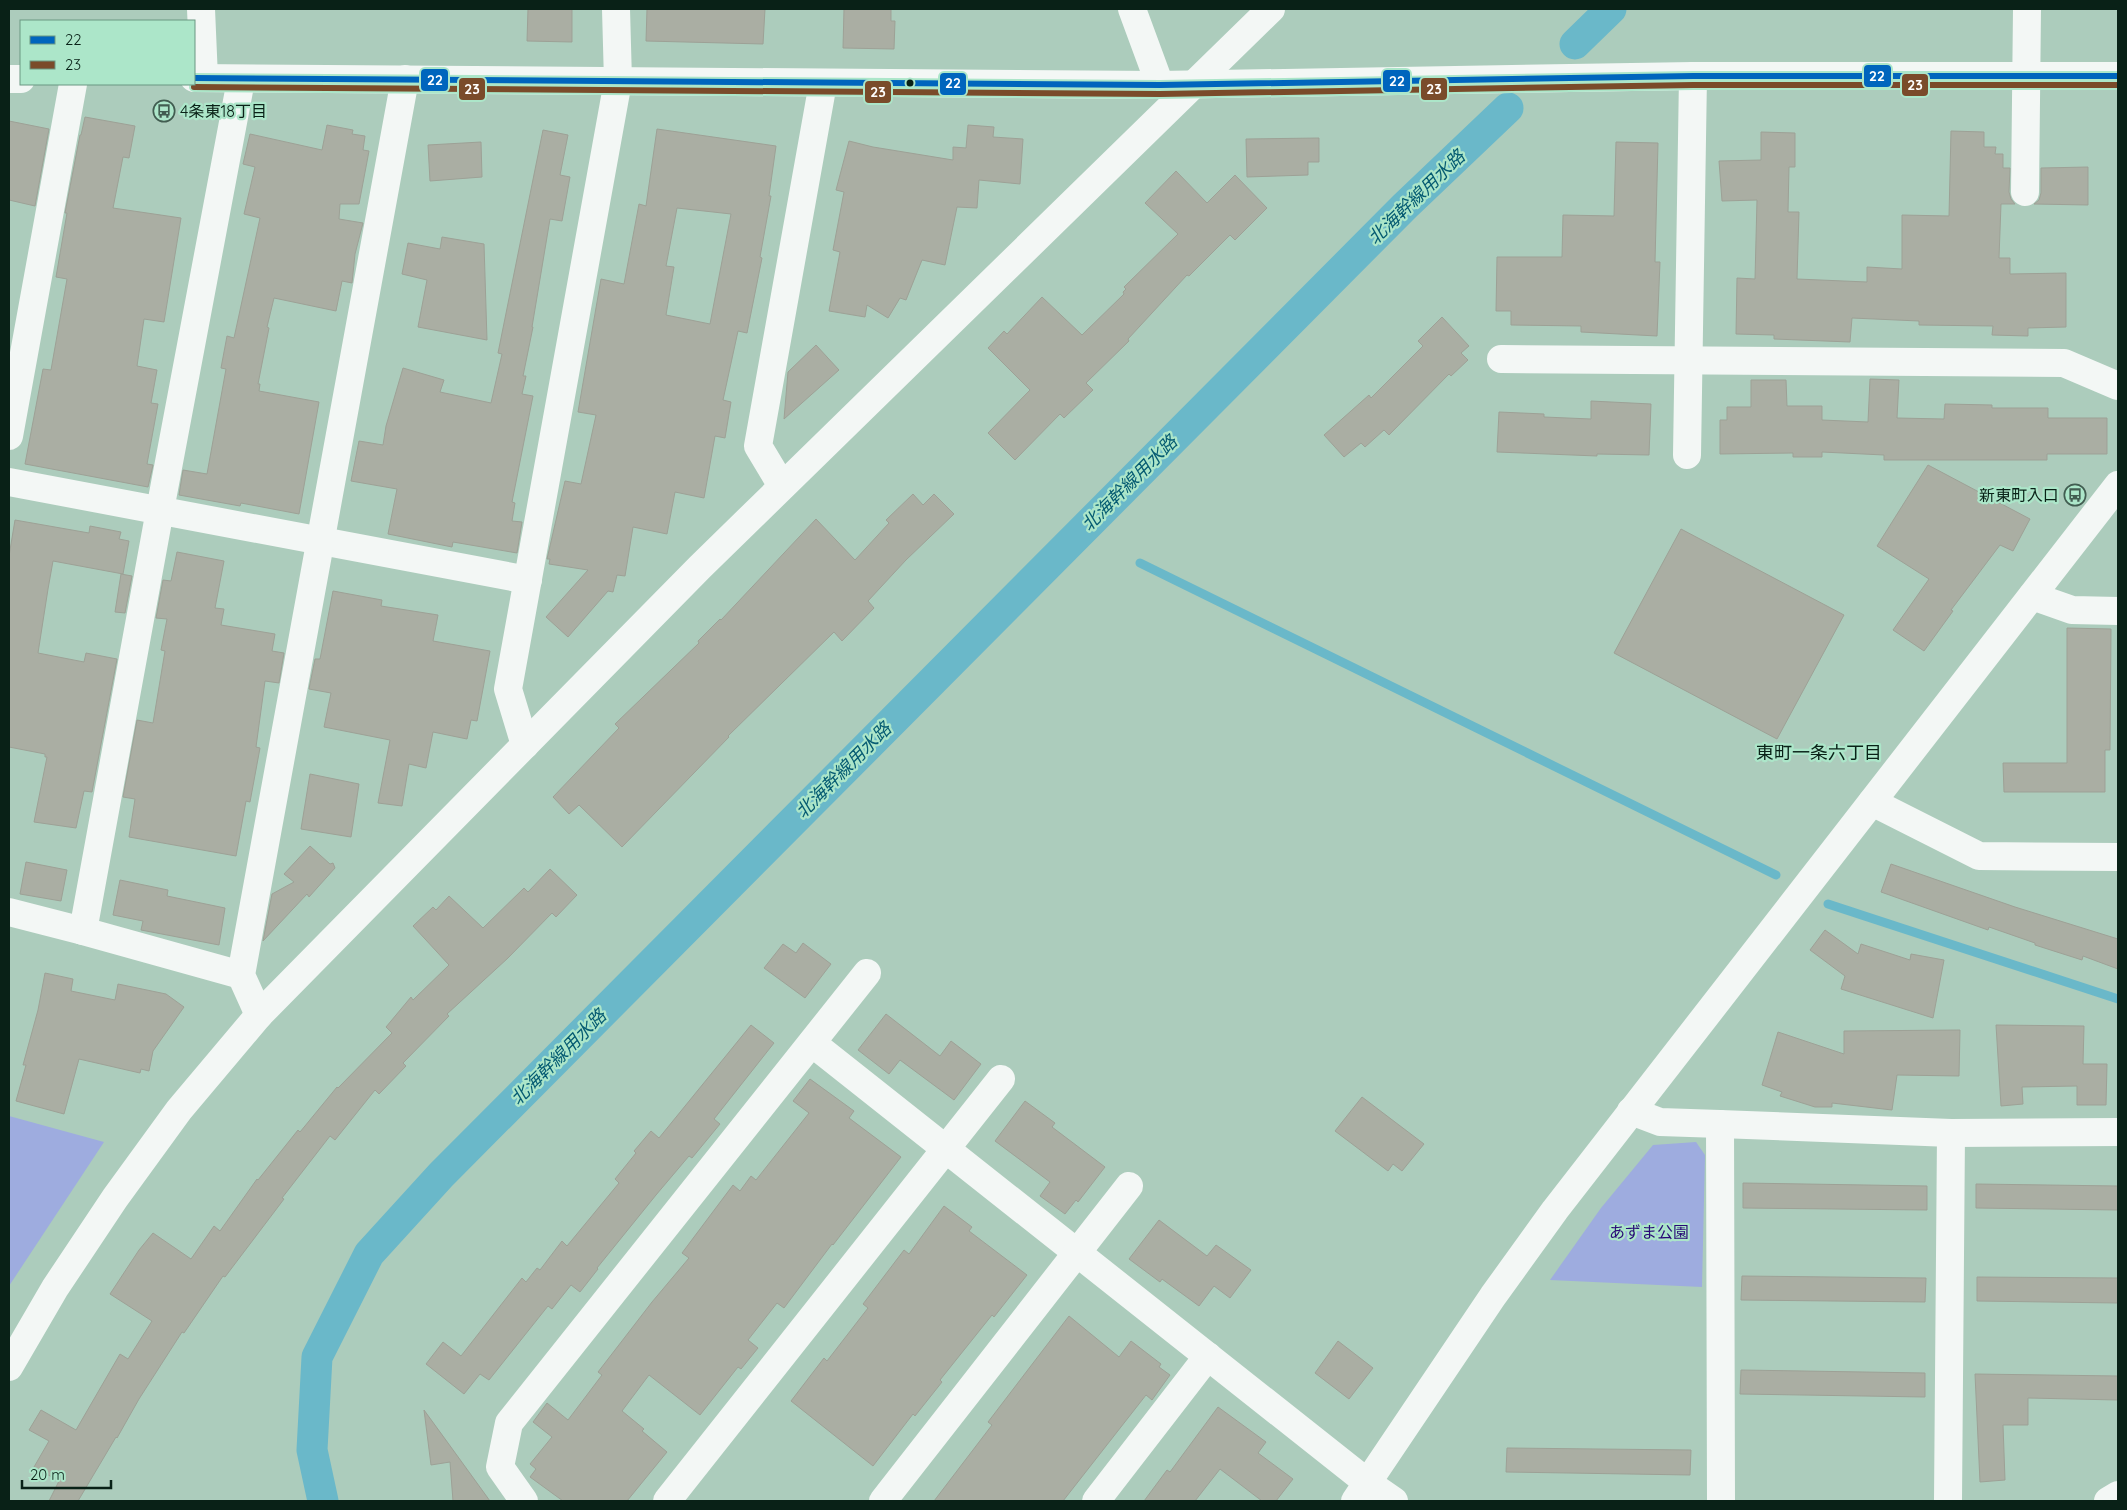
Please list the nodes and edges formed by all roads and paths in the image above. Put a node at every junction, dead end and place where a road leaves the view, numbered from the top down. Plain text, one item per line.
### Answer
1 (201, 9) edge
2 (616, 9) edge
3 (1132, 9) edge
4 (1270, 9) edge
5 (2027, 9) edge
6 (1693, 76) junction
7 (2118, 76) edge
8 (2027, 77) junction
9 (199, 78) edge
10 (405, 79) junction
11 (241, 80) junction
12 (618, 81) junction
13 (823, 82) junction
14 (1195, 84) junction
15 (73, 85) edge
16 (1160, 85) junction
17 (2024, 192) dead end
18 (1501, 359) dead end
19 (1690, 360) junction
20 (2118, 386) edge
21 (9, 436) edge
22 (1687, 455) dead end
23 (9, 482) edge
24 (2118, 485) edge
25 (782, 486) junction
26 (160, 510) junction
27 (322, 540) junction
28 (528, 580) junction
29 (2032, 596) junction
30 (2118, 611) edge
31 (526, 745) junction
32 (1872, 802) junction
33 (2118, 857) edge
34 (9, 912) edge
35 (83, 931) junction
36 (867, 973) dead end
37 (241, 975) junction
38 (259, 1015) junction
39 (812, 1043) junction
40 (1001, 1079) dead end
41 (1631, 1112) junction
42 (1720, 1124) junction
43 (2118, 1132) edge
44 (1951, 1133) junction
45 (945, 1149) junction
46 (1130, 1186) dead end
47 (1078, 1254) junction
48 (1208, 1356) junction
49 (9, 1367) edge
50 (1362, 1492) edge
51 (2118, 1495) edge
52 (524, 1501) edge
53 (667, 1501) edge
54 (883, 1501) edge
55 (1096, 1501) edge
56 (1394, 1501) edge
57 (1721, 1501) edge
58 (1948, 1501) edge
59 (2108, 1501) edge

1 - 9 street
2 - 12 street
3 - 16 street
4 - 14 street
5 - 8 street
6 - 8 street
6 - 14 street
6 - 19 street
7 - 8 street
8 - 17 street
9 - 11 street
10 - 11 street
10 - 12 street
10 - 27 street
11 - 26 street
12 - 13 street
12 - 28 street
13 - 16 street
13 - 25 street
14 - 16 street
14 - 25 street
15 - 21 street
18 - 19 street
19 - 20 street
19 - 22 street
23 - 26 street
24 - 29 street
25 - 31 street
26 - 27 street
26 - 35 street
27 - 28 street
27 - 37 street
28 - 31 street
29 - 30 street
29 - 32 street
31 - 38 street
32 - 33 street
32 - 41 street
34 - 35 street
35 - 37 street
36 - 39 street
37 - 38 street
38 - 49 street
39 - 45 street
39 - 52 street
40 - 45 street
41 - 42 street
41 - 50 street
42 - 44 street
42 - 57 street
43 - 44 street
44 - 58 street
45 - 47 street
45 - 53 street
46 - 47 street
47 - 48 street
47 - 54 street
48 - 50 street
48 - 55 street
50 - 56 street
51 - 59 street

